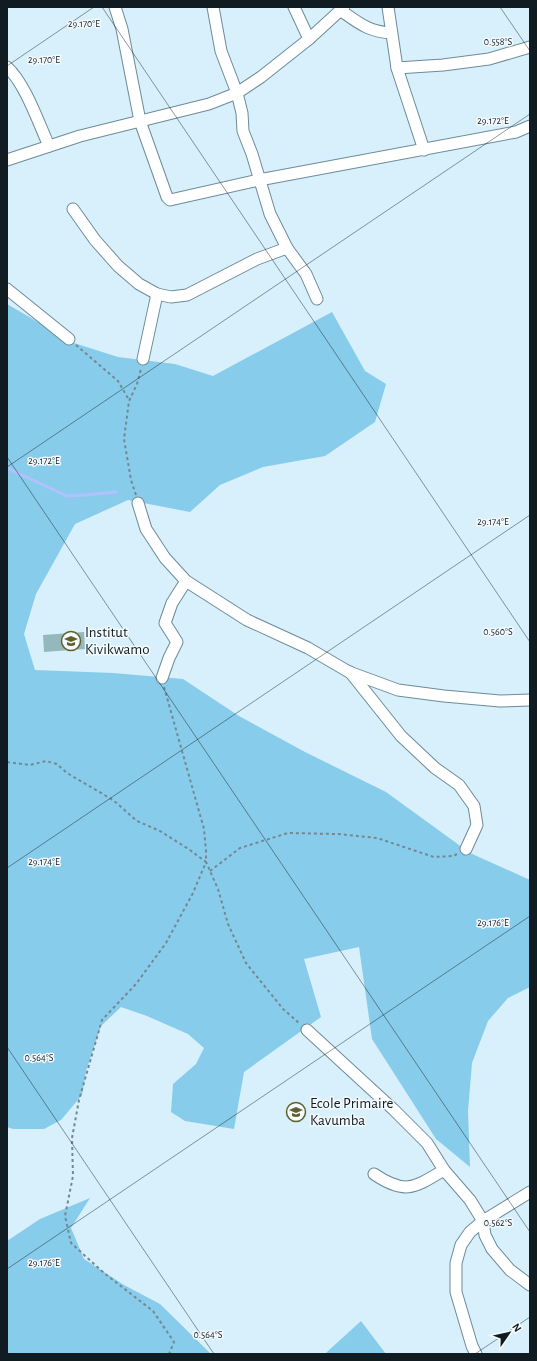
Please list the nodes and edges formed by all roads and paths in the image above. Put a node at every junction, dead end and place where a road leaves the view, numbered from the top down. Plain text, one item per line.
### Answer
1 (115, 7) edge
2 (213, 7) edge
3 (294, 7) edge
4 (388, 7) edge
5 (342, 9) edge
6 (392, 33) junction
7 (309, 38) junction
8 (530, 47) edge
9 (7, 67) edge
10 (397, 68) junction
11 (237, 93) junction
12 (140, 121) junction
13 (530, 126) edge
14 (49, 146) junction
15 (424, 150) junction
16 (7, 160) edge
17 (259, 180) junction
18 (73, 209) dead end
19 (287, 248) junction
20 (7, 289) edge
21 (157, 294) junction
22 (318, 299) dead end
23 (69, 339) joint
24 (144, 359) joint
25 (130, 401) junction
26 (138, 504) joint
27 (186, 581) junction
28 (349, 672) junction
29 (162, 678) joint
30 (530, 700) edge
31 (7, 762) edge
32 (466, 849) joint
33 (206, 862) junction
34 (210, 871) junction
35 (307, 1030) joint
36 (444, 1170) junction
37 (374, 1174) dead end
38 (530, 1192) edge
39 (483, 1221) junction
40 (530, 1285) edge
41 (169, 1354) edge
42 (476, 1354) edge

1 - 12 street
2 - 11 street
3 - 7 street
4 - 6 street
5 - 6 street
5 - 7 street
6 - 10 street
7 - 11 street
8 - 10 street
9 - 14 street
10 - 15 street
11 - 12 street
11 - 17 street
12 - 14 street
12 - 17 street
13 - 15 street
14 - 16 street
15 - 17 street
17 - 19 street
18 - 21 street
19 - 21 street
19 - 22 street
20 - 23 street
21 - 24 street
23 - 25 path
24 - 25 path
25 - 26 path
26 - 27 street
27 - 28 street
27 - 29 street
28 - 30 street
28 - 32 street
29 - 33 path
31 - 33 path
32 - 34 path
33 - 34 path
33 - 41 path
34 - 35 path
35 - 36 street
36 - 37 street
36 - 39 street
38 - 39 street
39 - 40 street
39 - 42 street

